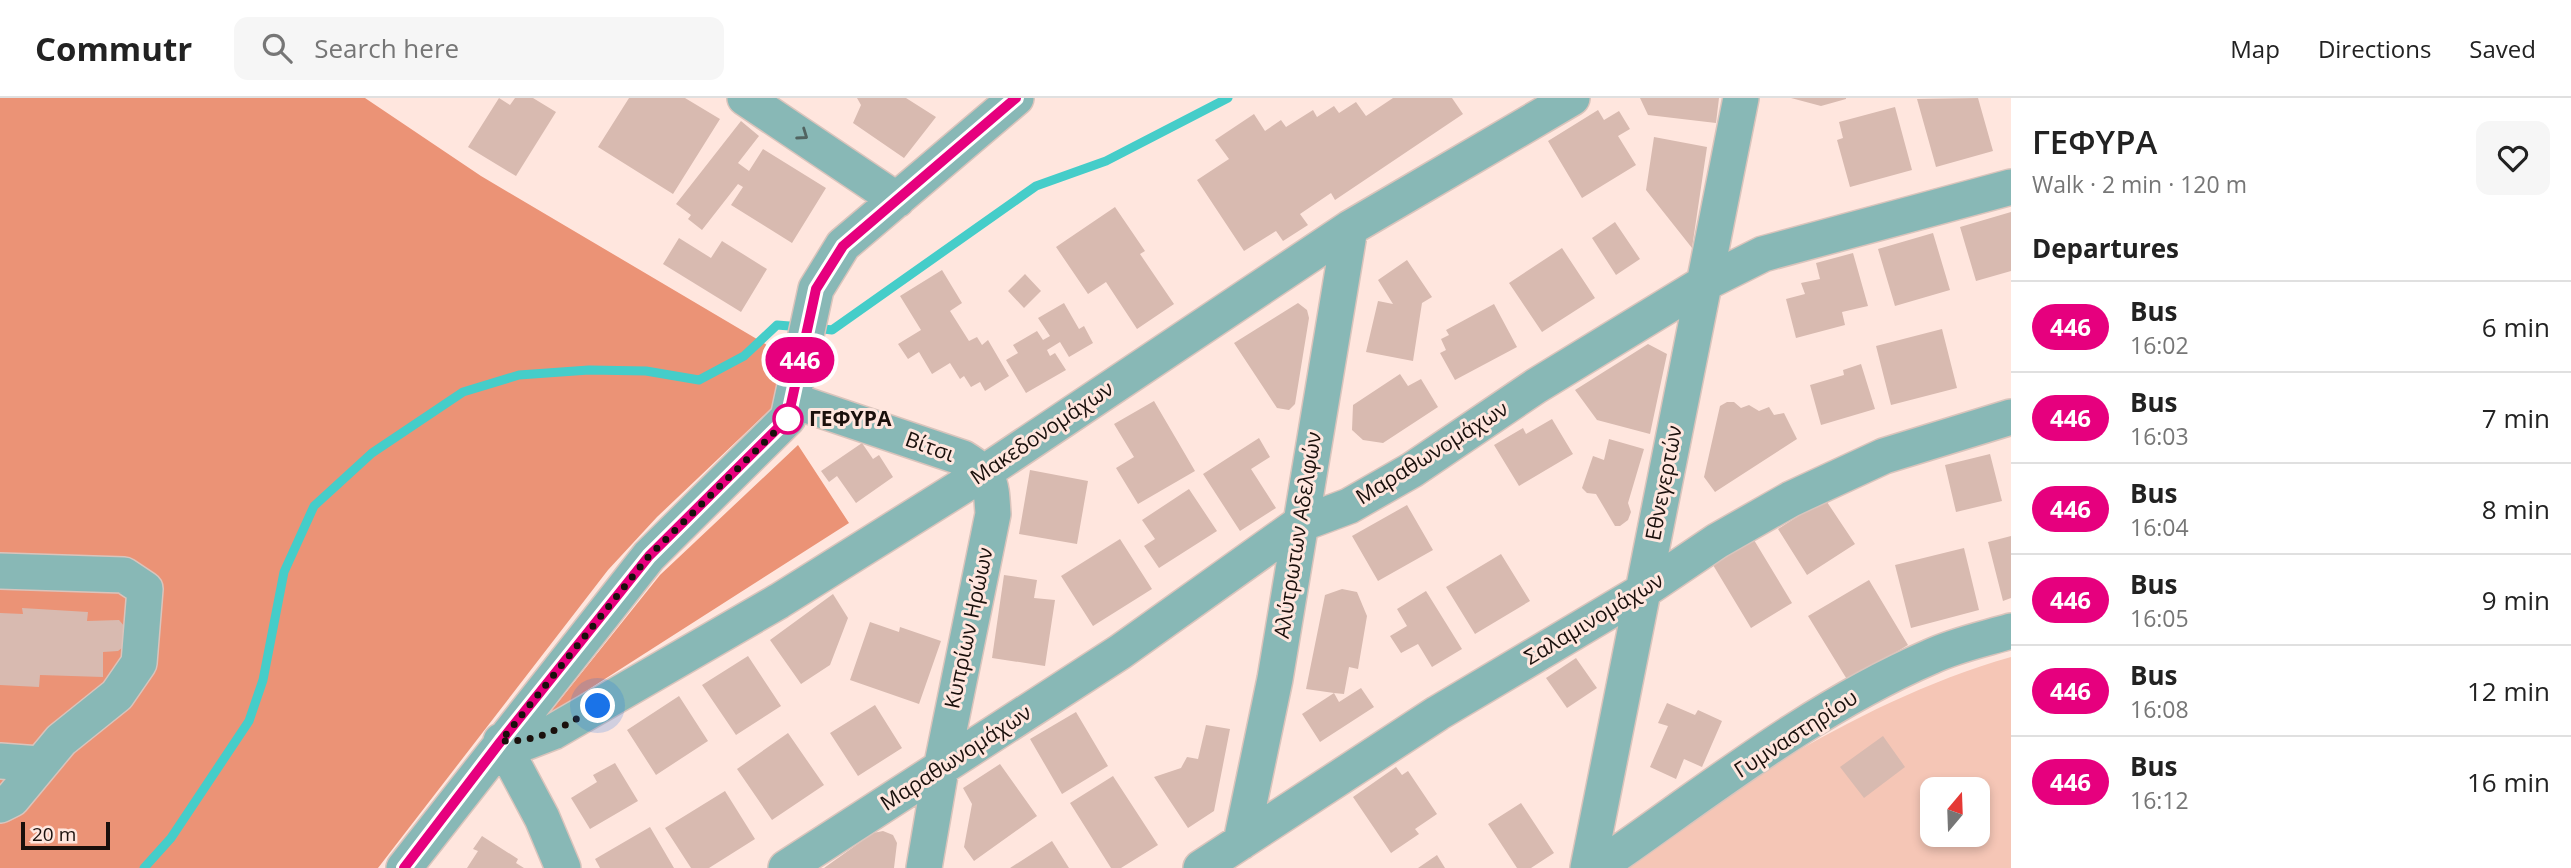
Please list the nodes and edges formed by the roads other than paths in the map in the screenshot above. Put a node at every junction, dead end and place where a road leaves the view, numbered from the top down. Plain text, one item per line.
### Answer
1 (745, 98) edge
2 (1016, 98) edge
3 (1572, 98) edge
4 (1741, 98) edge
5 (2011, 187) edge
6 (898, 200) junction
7 (1350, 228) junction
8 (1703, 284) junction
9 (794, 401) junction
10 (2011, 417) edge
11 (985, 472) junction
12 (1298, 525) junction
13 (0, 571) edge
14 (1643, 591) junction
15 (2011, 631) edge
16 (501, 741) junction
17 (0, 761) edge
18 (38, 764) junction
19 (941, 769) junction
20 (0, 805) edge
21 (1247, 855) edge
22 (404, 868) edge
23 (564, 868) edge
24 (786, 868) edge
25 (925, 868) edge
26 (1201, 868) edge
27 (1588, 868) edge
28 (1597, 868) edge

1 -> 6 street
2 - 6 street
3 - 7 street, Μακεδονομάχων
4 - 8 street, Εθνεγερτών
5 - 8 street, Μαραθωνομάχων
6 - 9 street
7 - 11 street, Μακεδονομάχων
7 - 12 street, Αλύτρωτων Αδελφών
8 - 12 street, Μαραθωνομάχων
8 - 14 street, Εθνεγερτών
9 - 11 street, Βίτσι
9 - 16 street
10 - 14 street, Σαλαμινομάχων
11 - 16 street, Μακεδονομάχων
11 - 19 street, Κυπρίων Ηρώων
12 - 19 street, Μαραθωνομάχων
12 - 21 street, Αλύτρωτων Αδελφών
13 - 18 street
14 - 21 street, Σαλαμινομάχων
14 - 27 street, Εθνεγερτών
15 - 28 street, Γυμναστηρίου
16 - 22 street
16 - 23 street
17 - 18 street
18 - 20 street
19 - 24 street, Μαραθωνομάχων
19 - 25 street, Κυπρίων Ηρώων
21 - 26 street, Σαλαμινομάχων

